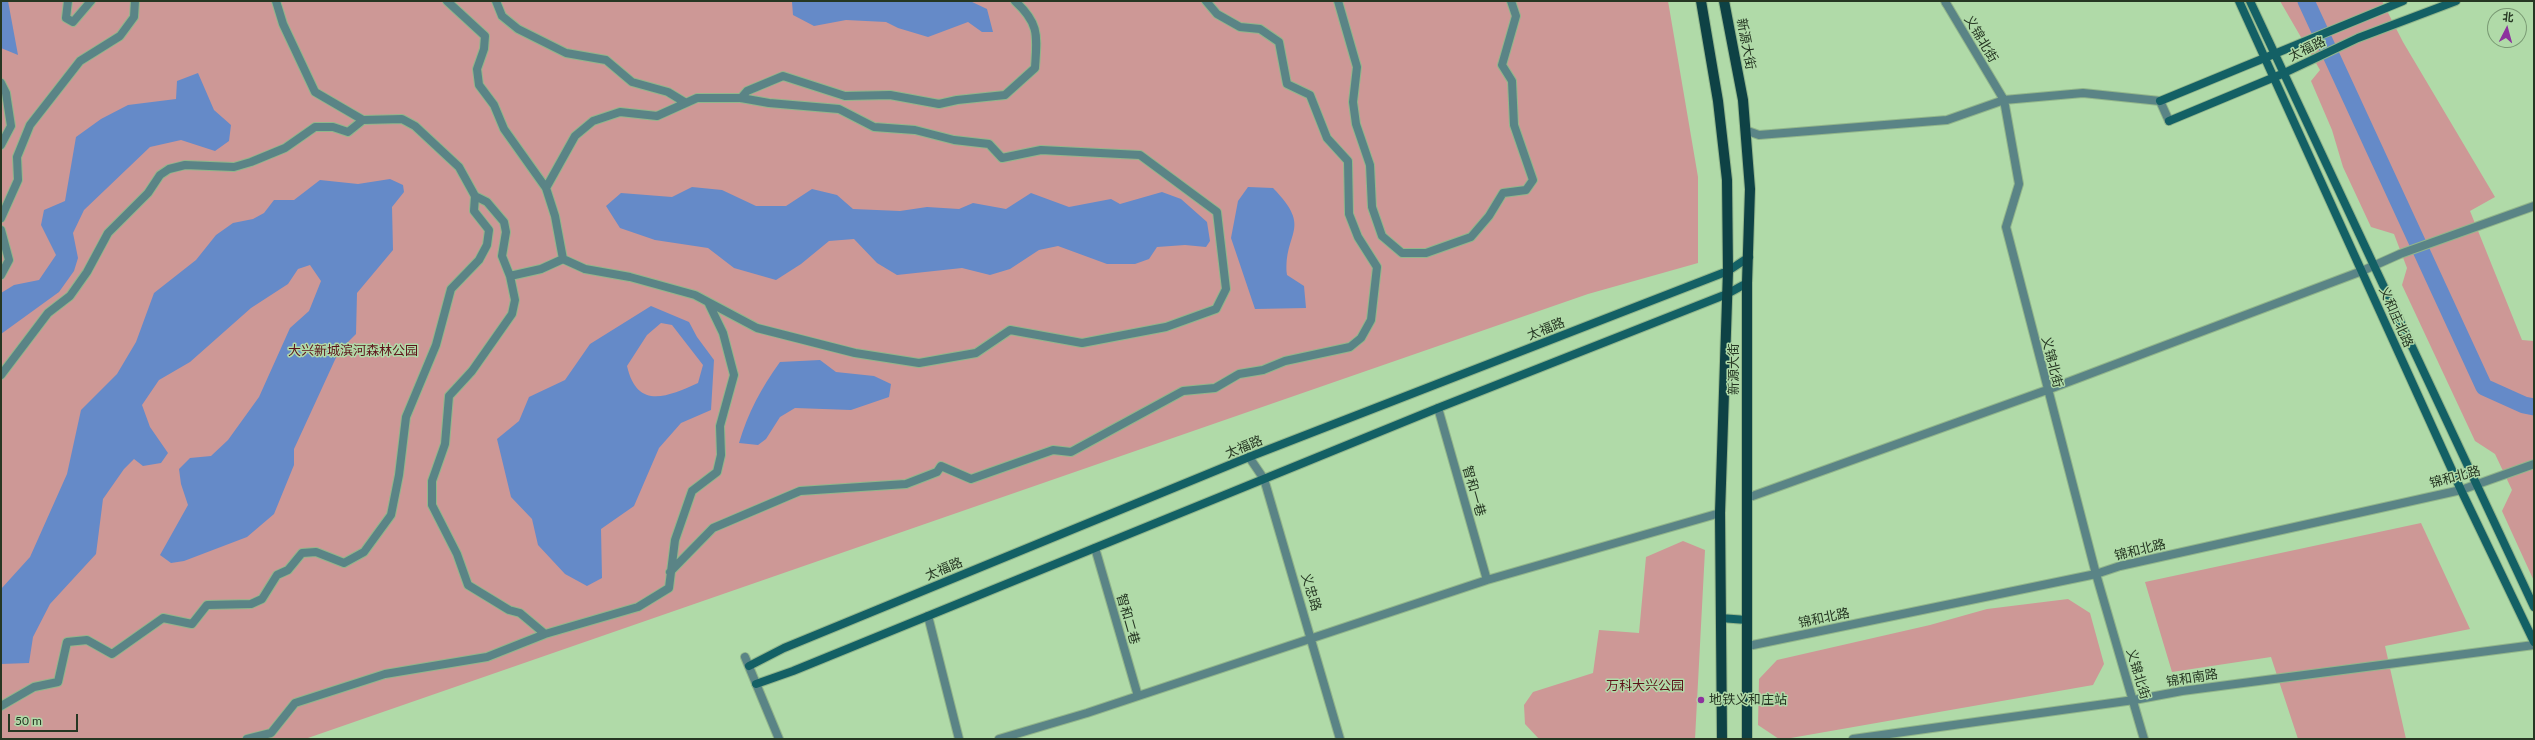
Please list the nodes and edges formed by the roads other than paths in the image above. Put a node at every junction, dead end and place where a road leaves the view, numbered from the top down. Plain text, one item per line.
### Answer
1 (68, 1) edge
2 (91, 1) edge
3 (135, 1) edge
4 (276, 1) edge
5 (447, 1) edge
6 (496, 1) edge
7 (1015, 1) edge
8 (1206, 1) edge
9 (1338, 1) edge
10 (1511, 1) edge
11 (1701, 1) edge
12 (1724, 1) edge
13 (2239, 1) edge
14 (2250, 1) edge
15 (2403, 1) edge
16 (2456, 1) edge
17 (1945, 2) edge
18 (2273, 54) junction
19 (2264, 59) junction
20 (2282, 74) junction
21 (2273, 78) junction
22 (1, 83) edge
23 (741, 98) junction
24 (2004, 100) junction
25 (2160, 101) junction
26 (686, 103) junction
27 (363, 120) junction
28 (2169, 121) joint
29 (1745, 130) junction
30 (1, 144) edge
31 (546, 188) junction
32 (475, 196) junction
33 (2534, 206) edge
34 (1, 218) edge
35 (1, 230) edge
36 (1749, 257) junction
37 (563, 259) junction
38 (2373, 266) junction
39 (1728, 271) junction
40 (2362, 271) junction
41 (1, 275) edge
42 (510, 276) junction
43 (1747, 283) junction
44 (1727, 294) junction
45 (709, 304) junction
46 (1, 375) edge
47 (2047, 390) junction
48 (1438, 408) junction
49 (1249, 457) junction
50 (2534, 464) edge
51 (1264, 479) junction
52 (2477, 484) junction
53 (2461, 490) junction
54 (1747, 498) junction
55 (1720, 513) junction
56 (1095, 548) junction
57 (670, 572) junction
58 (2096, 574) junction
59 (1487, 580) junction
60 (2534, 607) edge
61 (928, 616) junction
62 (1720, 618) junction
63 (1747, 620) junction
64 (545, 634) junction
65 (1312, 638) junction
66 (2534, 644) edge
67 (1748, 646) junction
68 (745, 657) dead end
69 (749, 666) junction
70 (756, 684) junction
71 (1138, 696) junction
72 (2134, 700) junction
73 (1, 706) edge
74 (247, 739) edge
75 (779, 739) edge
76 (959, 739) edge
77 (999, 739) edge
78 (1340, 739) edge
79 (1722, 739) edge
80 (1747, 739) edge
81 (1854, 739) edge
82 (2144, 739) edge

1 - 2 street
3 - 34 street
4 - 27 street
5 - 31 street
6 - 26 street
7 - 23 street
8 - 57 street
9 - 10 street
11 - 39 main road
12 - 29 main road, 新源大街
13 - 19 main road, 义和庄北路
14 - 18 main road, 义和庄北路
15 - 18 main road, 太福路
16 - 20 main road, 太福路
17 - 24 street, 义锦北街
18 - 19 main road, 太福路
18 - 20 main road, 义和庄北路
19 - 21 main road, 义和庄北路
19 - 25 main road, 太福路
20 - 21 main road, 太福路
20 - 38 main road, 义和庄北路
21 - 28 main road, 太福路
21 - 40 main road, 义和庄北路
22 - 30 street
23 - 26 street
23 - 45 street
24 - 25 street
24 - 29 street
24 - 47 street, 义锦北街
25 - 28 street
26 - 31 street
27 - 32 street
27 - 46 street
29 - 36 main road, 新源大街
31 - 37 street
32 - 42 street
32 - 73 street
33 - 38 street
35 - 41 street
36 - 39 main road, 太福路
36 - 43 main road, 新源大街
37 - 42 street
37 - 45 street
38 - 40 street
38 - 52 main road, 义和庄北路
39 - 44 main road
39 - 49 main road, 太福路
40 - 47 street
40 - 53 main road, 义和庄北路
42 - 64 street
43 - 44 main road
43 - 54 main road, 新源大街
44 - 48 main road
44 - 55 main road
45 - 57 street
47 - 54 street
47 - 58 street, 义锦北街
48 - 51 main road
48 - 59 street, 智和一巷
49 - 51 street, 义忠路
49 - 69 main road, 太福路
50 - 52 street, 锦和北路
51 - 56 main road
51 - 65 street, 义忠路
52 - 53 street, 锦和北路
52 - 60 main road, 义和庄北路
53 - 58 street, 锦和北路
53 - 66 main road, 义和庄北路
54 - 63 main road, 新源大街
55 - 59 street
55 - 62 main road
56 - 61 main road
56 - 71 street, 智和二巷
57 - 64 street
58 - 67 street, 锦和北路
58 - 72 street, 义锦北街
59 - 65 street
61 - 70 main road
61 - 76 street
62 - 63 main road
62 - 79 main road
63 - 67 main road, 新源大街
64 - 74 street
65 - 71 street
65 - 78 street, 义忠路
66 - 72 street, 锦和南路
67 - 80 main road, 新源大街
68 - 69 street
69 - 70 street
70 - 75 street
71 - 77 street
72 - 81 street, 锦和南路
72 - 82 street, 义锦北街

